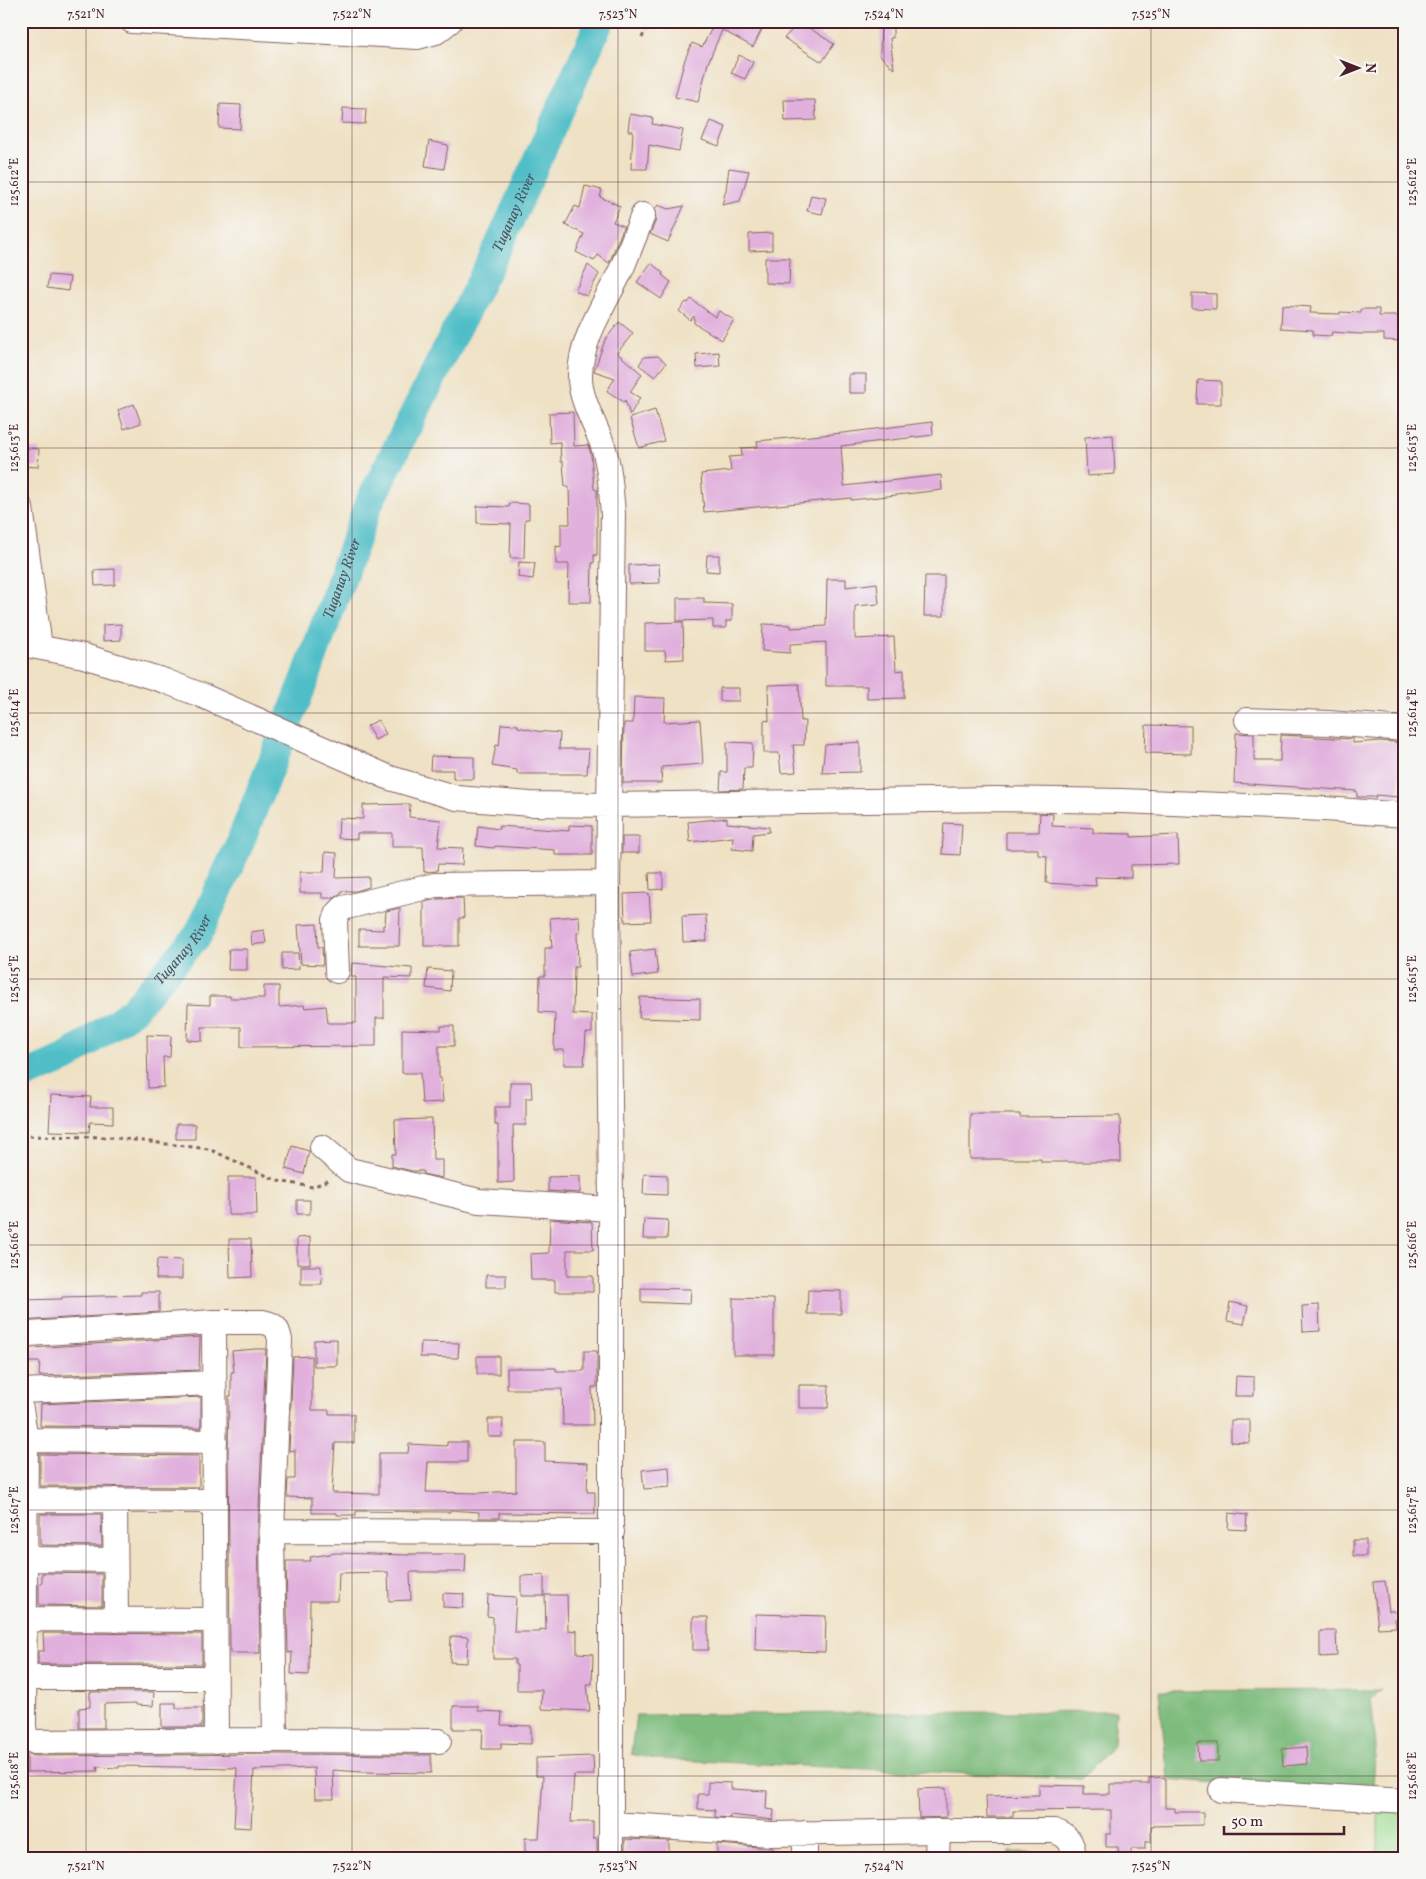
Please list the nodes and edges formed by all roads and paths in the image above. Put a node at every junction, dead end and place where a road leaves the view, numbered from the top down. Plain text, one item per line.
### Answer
1 (132, 21) edge
2 (450, 21) edge
3 (649, 21) edge
4 (642, 38) dead end
5 (643, 215) dead end
6 (21, 508) edge
7 (30, 645) edge
8 (1248, 720) dead end
9 (1405, 729) edge
10 (610, 805) junction
11 (1405, 815) edge
12 (608, 883) junction
13 (337, 971) dead end
14 (21, 1136) edge
15 (322, 1147) dead end
16 (349, 1170) junction
17 (611, 1209) junction
18 (214, 1322) junction
19 (21, 1338) edge
20 (214, 1383) junction
21 (21, 1391) edge
22 (21, 1409) edge
23 (26, 1440) junction
24 (215, 1442) junction
25 (26, 1500) junction
26 (115, 1500) junction
27 (215, 1501) junction
28 (272, 1531) junction
29 (612, 1532) junction
30 (26, 1558) junction
31 (115, 1560) junction
32 (26, 1619) junction
33 (116, 1620) junction
34 (215, 1620) junction
35 (25, 1678) junction
36 (216, 1678) junction
37 (275, 1740) junction
38 (216, 1741) junction
39 (439, 1741) dead end
40 (1221, 1790) dead end
41 (1405, 1801) edge
42 (611, 1824) junction
43 (938, 1831) junction
44 (805, 1833) junction
45 (611, 1858) edge
46 (804, 1858) edge
47 (937, 1858) edge
48 (1074, 1858) edge

1 - 2 street
3 - 4 path
5 - 10 street
6 - 7 street
7 - 10 street
8 - 9 street
10 - 11 street
10 - 12 street
12 - 13 street
12 - 17 street
14 - 16 path
15 - 16 street
16 - 17 street
17 - 29 street
18 - 19 street
18 - 20 street
18 - 28 street
20 - 21 street
20 - 24 street
22 - 23 street
23 - 24 street
23 - 25 street
24 - 27 street
25 - 26 street
25 - 30 street
26 - 27 street
26 - 31 street
27 - 34 street
28 - 29 street
28 - 37 street
29 - 42 street
30 - 31 street
30 - 32 street
31 - 33 street
32 - 33 street
32 - 35 street
33 - 34 street
34 - 36 street
35 - 36 street
35 - 38 street
36 - 38 street
37 - 38 street
37 - 39 street
40 - 41 street
42 - 44 street
42 - 45 street
43 - 44 street
43 - 47 street
43 - 48 street
44 - 46 street

